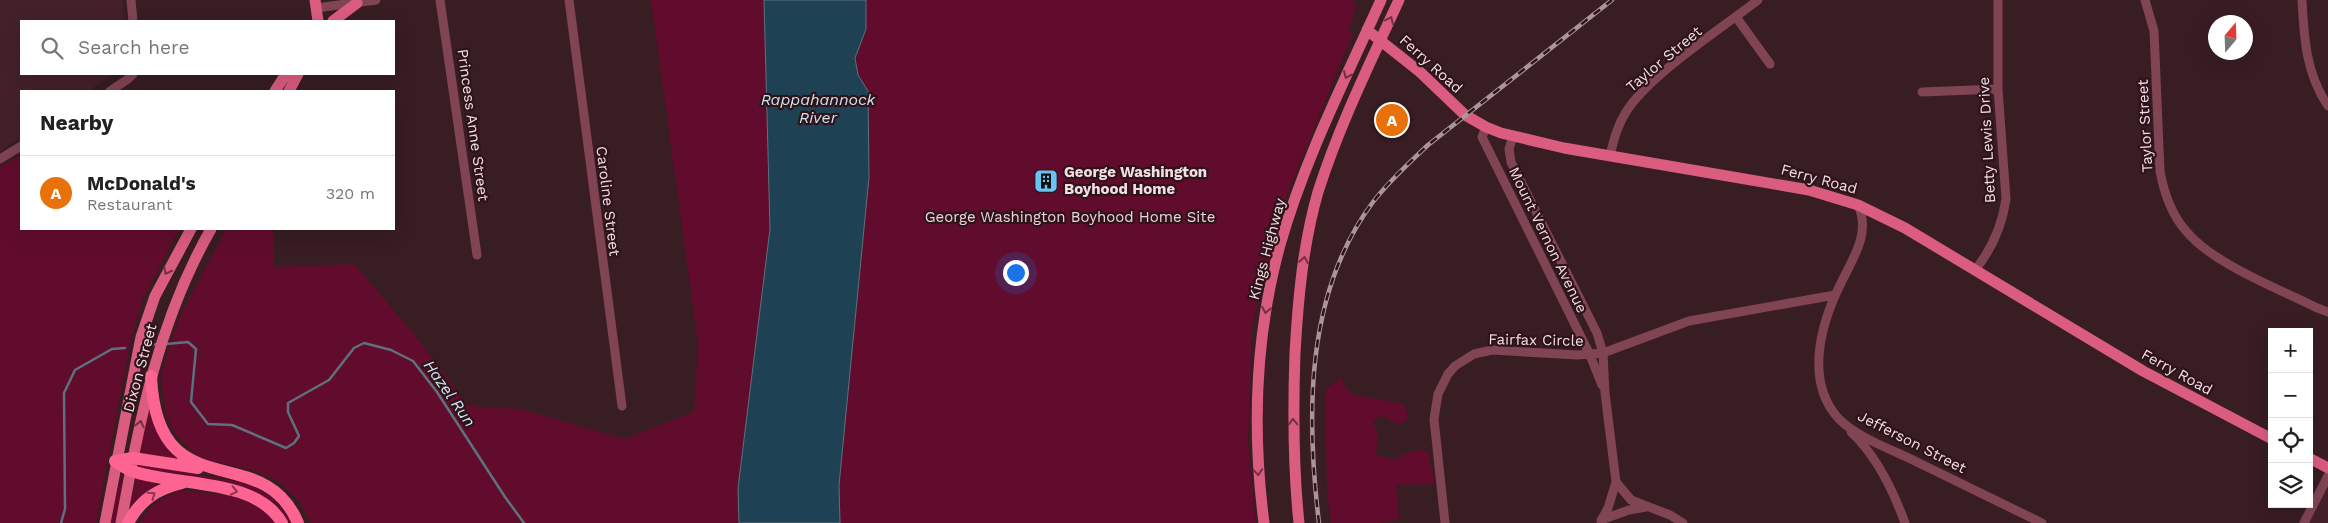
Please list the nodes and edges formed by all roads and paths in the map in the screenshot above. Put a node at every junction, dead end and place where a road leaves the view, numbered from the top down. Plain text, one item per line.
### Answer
1 (131, 0) edge
2 (376, 0) edge
3 (440, 0) edge
4 (569, 0) edge
5 (1381, 0) edge
6 (1399, 0) edge
7 (1758, 0) edge
8 (1998, 0) edge
9 (2146, 0) edge
10 (2302, 0) edge
11 (357, 3) junction
12 (315, 4) edge
13 (1736, 17) junction
14 (133, 20) edge
15 (313, 20) edge
16 (318, 20) edge
17 (334, 20) edge
18 (1367, 30) junction
19 (1381, 40) junction
20 (1770, 64) dead end
21 (132, 75) edge
22 (285, 75) edge
23 (298, 75) edge
24 (1998, 89) junction
25 (112, 90) edge
26 (276, 90) edge
27 (290, 90) edge
28 (1922, 92) dead end
29 (2328, 106) edge
30 (1486, 127) junction
31 (1512, 136) junction
32 (20, 147) edge
33 (1610, 155) junction
34 (0, 159) edge
35 (1858, 205) junction
36 (190, 230) edge
37 (211, 230) edge
38 (477, 254) dead end
39 (1974, 270) junction
40 (1835, 295) junction
41 (2328, 312) edge
42 (1602, 352) junction
43 (1590, 354) junction
44 (151, 376) junction
45 (1604, 393) junction
46 (622, 406) dead end
47 (1840, 419) junction
48 (2268, 437) edge
49 (133, 458) junction
50 (2313, 460) edge
51 (116, 461) junction
52 (2328, 468) edge
53 (220, 470) junction
54 (130, 471) junction
55 (2328, 476) edge
56 (187, 482) junction
57 (1616, 482) junction
58 (1646, 507) junction
59 (1600, 522) edge
60 (105, 523) edge
61 (122, 523) edge
62 (128, 523) edge
63 (282, 523) edge
64 (298, 523) edge
65 (1264, 523) edge
66 (1299, 523) edge
67 (1445, 523) edge
68 (1683, 523) edge
69 (1905, 523) edge
70 (2042, 523) edge
71 (2304, 523) edge

1 - 14 street
2 - 11 street
3 - 38 street, Princess Anne Street
4 - 46 street, Caroline Street
5 - 18 main road, Kings Highway
19 -> 6 main road
7 - 13 street, Taylor Street
8 - 24 street, Betty Lewis Drive
9 - 41 street, Taylor Street
10 - 29 street
11 - 12 street
11 - 17 main road
12 - 15 main road
12 - 16 main road
13 - 20 street
13 - 33 street, Taylor Street
18 - 19 main road, Ferry Road
18 -> 65 main road, Kings Highway
19 - 30 main road, Ferry Road
66 -> 19 main road
21 - 25 street
22 - 26 main road
23 - 27 main road
24 - 28 street
24 - 39 street, Betty Lewis Drive
30 - 31 main road, Ferry Road
30 - 43 street, Mount Vernon Avenue
31 - 33 main road, Ferry Road
31 - 42 street, Mount Vernon Avenue
32 - 34 street
33 - 35 main road, Ferry Road
35 - 39 main road, Ferry Road
35 - 40 street, Jefferson Street
36 -> 51 main road, Dixon Street
37 - 44 main road, Dixon Street
39 - 48 main road, Ferry Road
40 - 42 street, Fairfax Circle
40 - 47 street, Jefferson Street
42 - 43 street, Fairfax Circle
42 - 45 street, Mount Vernon Avenue
43 - 45 street, Mount Vernon Avenue
43 - 67 street, Fairfax Circle
49 -> 44 main road, Dixon Street
44 - 53 highway
45 - 57 street, Mount Vernon Avenue
47 - 69 street
47 - 70 street, Jefferson Street
49 - 51 highway
49 - 53 highway
49 - 54 main road, Dixon Street
50 - 52 main road
51 - 54 highway
51 - 60 main road, Dixon Street
53 - 64 highway
54 - 56 highway
54 - 61 main road, Dixon Street
55 - 71 street
62 -> 56 highway
56 -> 63 highway
57 - 58 street
57 - 59 street
58 - 59 street
58 - 68 street

